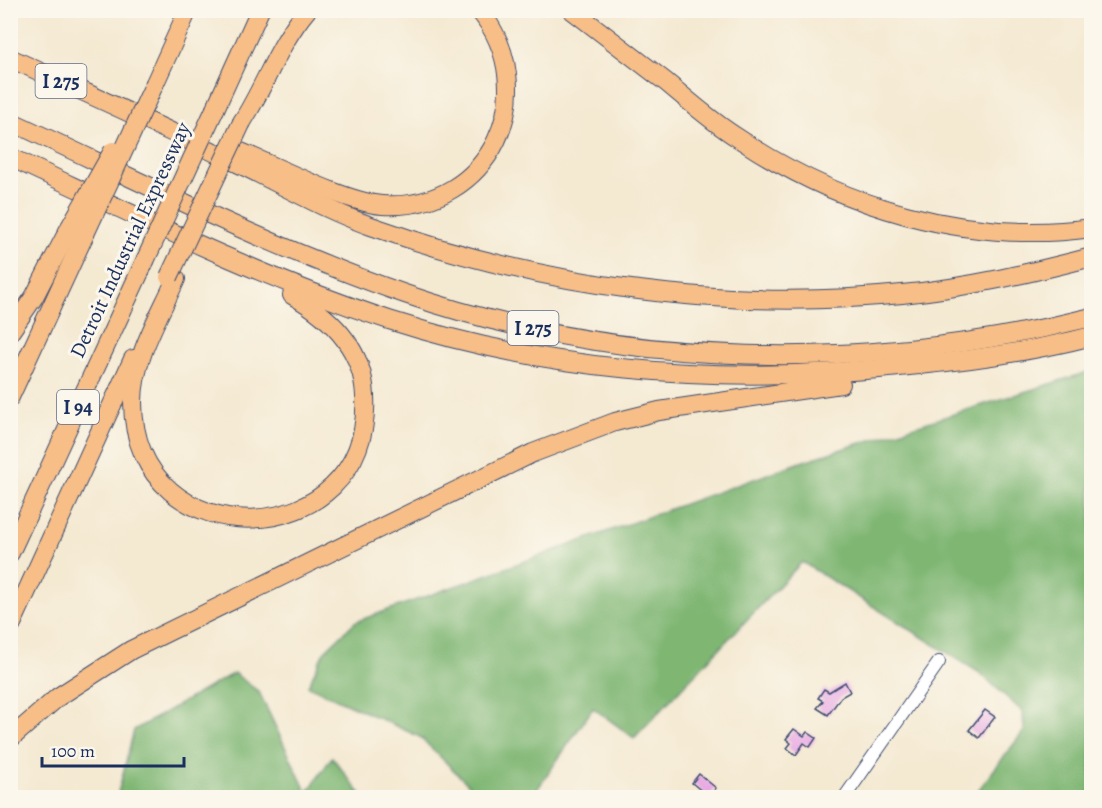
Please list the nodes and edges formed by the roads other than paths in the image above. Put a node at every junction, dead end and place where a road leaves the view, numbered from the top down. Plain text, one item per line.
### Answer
1 (188, 10) edge
2 (260, 10) edge
3 (292, 10) edge
4 (307, 10) edge
5 (479, 10) edge
6 (572, 10) edge
7 (591, 10) edge
8 (10, 58) edge
9 (10, 121) edge
10 (242, 122) junction
11 (207, 148) junction
12 (766, 154) junction
13 (10, 158) edge
14 (10, 163) edge
15 (41, 172) junction
16 (147, 219) junction
17 (1092, 228) edge
18 (78, 230) junction
19 (1092, 257) edge
20 (173, 278) junction
21 (1092, 317) edge
22 (10, 332) edge
23 (1092, 336) edge
24 (981, 359) junction
25 (10, 397) edge
26 (10, 553) edge
27 (10, 628) edge
28 (939, 662) dead end
29 (10, 739) edge
30 (844, 798) edge

1 - 18 highway, Detroit Industrial Expressway, bridge
2 - 26 highway, Detroit Industrial Expressway / I 94, bridge
3 - 10 highway
4 - 10 highway
5 - 11 highway
6 - 12 highway
7 - 12 highway
8 - 11 highway, I 275
9 - 21 highway, I 275
10 - 20 highway, bridge
11 - 19 highway, I 275
12 - 17 highway
13 - 15 highway
14 - 15 highway
15 - 16 highway
16 - 20 highway
16 - 24 highway
18 - 22 highway
18 - 25 highway, Detroit Industrial Expressway
20 - 27 highway
23 - 24 highway
24 - 29 highway
28 - 30 street

